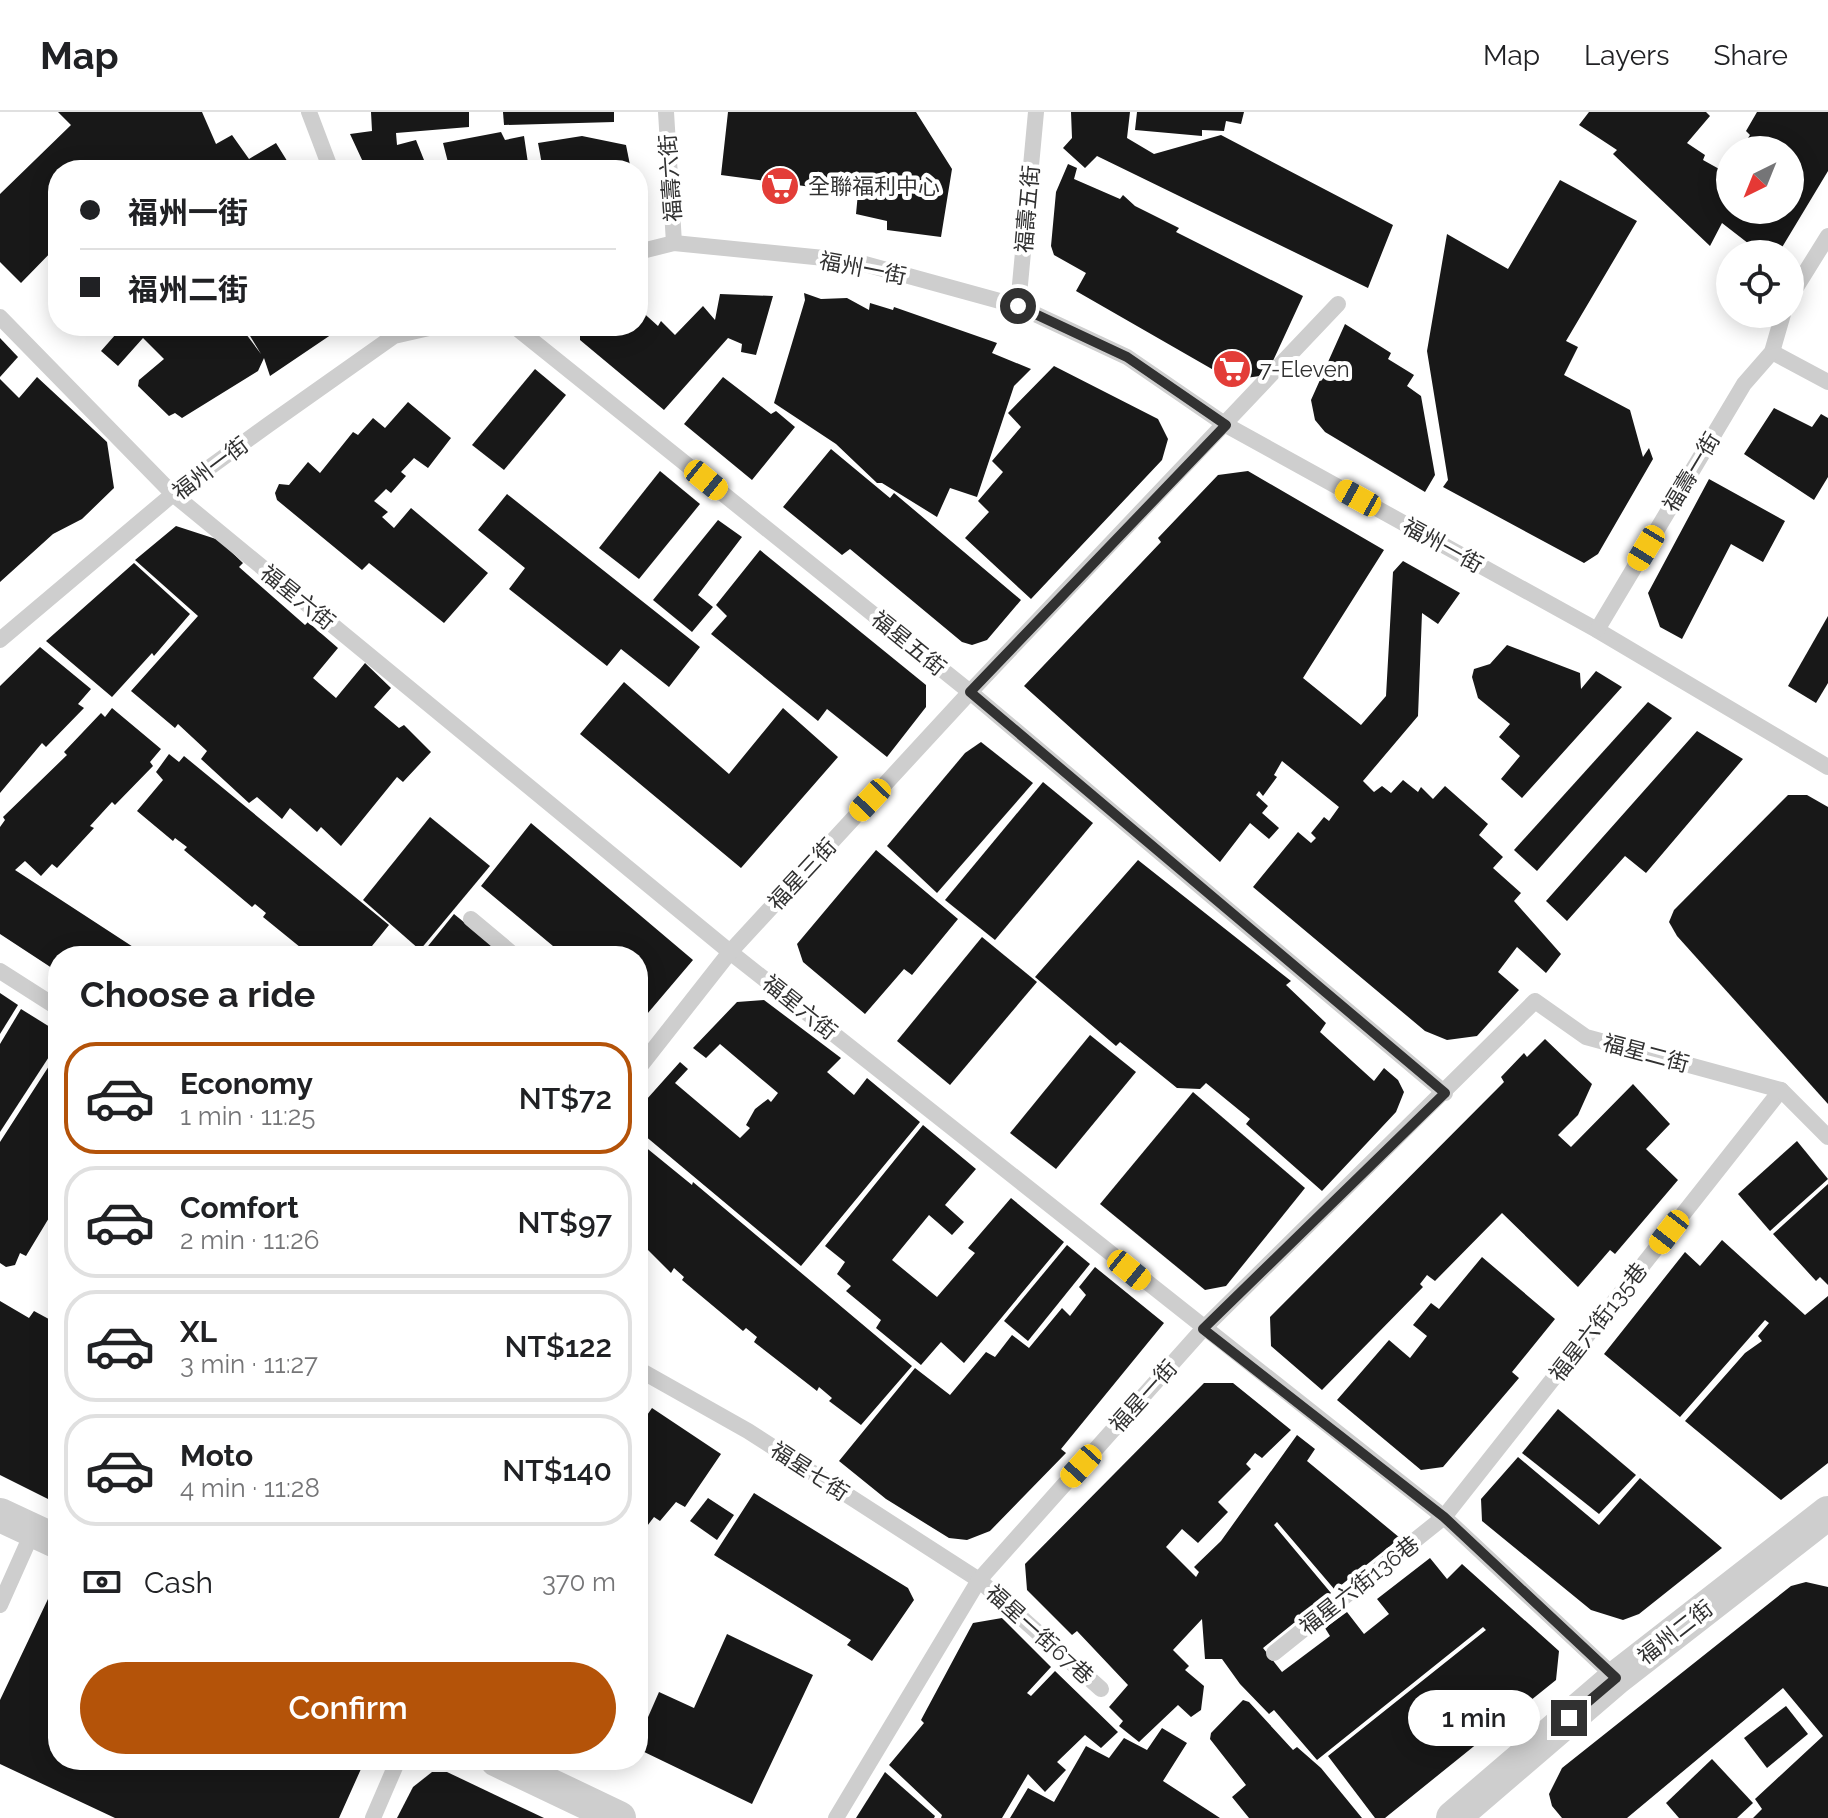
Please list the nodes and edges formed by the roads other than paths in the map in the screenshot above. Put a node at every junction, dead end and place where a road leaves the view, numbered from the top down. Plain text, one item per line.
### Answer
1 (309, 112) edge
2 (666, 112) edge
3 (1036, 112) edge
4 (327, 160) edge
5 (1828, 236) edge
6 (674, 243) junction
7 (648, 250) edge
8 (1804, 275) edge
9 (1338, 304) dead end
10 (1018, 306) junction
11 (0, 317) edge
12 (1779, 328) edge
13 (385, 336) edge
14 (526, 336) edge
15 (1772, 352) junction
16 (1828, 382) edge
17 (1226, 425) junction
18 (173, 494) junction
19 (1597, 630) junction
20 (0, 640) edge
21 (970, 692) junction
22 (1828, 767) edge
23 (471, 919) dead end
24 (503, 946) edge
25 (730, 952) junction
26 (0, 971) edge
27 (48, 1002) edge
28 (648, 1054) edge
29 (1781, 1090) junction
30 (1445, 1093) junction
31 (1828, 1137) edge
32 (1203, 1329) junction
33 (648, 1375) edge
34 (1828, 1513) edge
35 (0, 1515) edge
36 (1444, 1517) junction
37 (46, 1536) edge
38 (979, 1580) junction
39 (0, 1605) edge
40 (1274, 1653) dead end
41 (1616, 1678) junction
42 (1101, 1689) dead end
43 (394, 1770) edge
44 (518, 1770) edge
45 (373, 1818) edge
46 (619, 1818) edge
47 (836, 1818) edge
48 (1453, 1818) edge

1 - 4 lane
2 - 6 lane, 福壽六街
3 - 10 lane, 福壽五街
5 - 8 lane
6 - 7 lane, 福州一街
6 - 10 lane, 福州一街
9 - 17 lane, 福星三街
10 - 17 lane, 福州一街
11 - 18 lane, 福星六街
12 - 15 lane, 福壽一街
13 - 18 lane, 福州一街
14 - 21 lane, 福星五街
15 - 16 lane
15 - 19 lane, 福壽一街
17 - 19 lane, 福州一街
17 - 21 lane, 福星三街
18 - 20 lane, 福州一街
18 - 25 lane, 福星六街
19 - 22 lane, 福州一街
21 - 25 lane, 福星三街
21 - 30 lane, 福星五街
23 - 24 lane
25 - 28 lane, 福星三街
25 - 32 lane, 福星六街
26 - 27 lane
29 - 30 lane, 福星二街
29 - 31 lane, 福星二街
29 - 36 lane, 福星六街135巷
30 - 32 lane, 福星一街
32 - 36 lane, 福星六街
32 - 38 lane, 福星一街
33 - 38 lane, 福星七街
34 - 41 street, 福州二街
35 - 37 street
36 - 40 lane, 福星六街136巷
36 - 41 lane, 福星六街
37 - 39 lane
38 - 42 lane, 福星一街67巷
38 - 47 lane, 福星一街
41 - 48 street, 福州二街
43 - 45 lane
44 - 46 street

